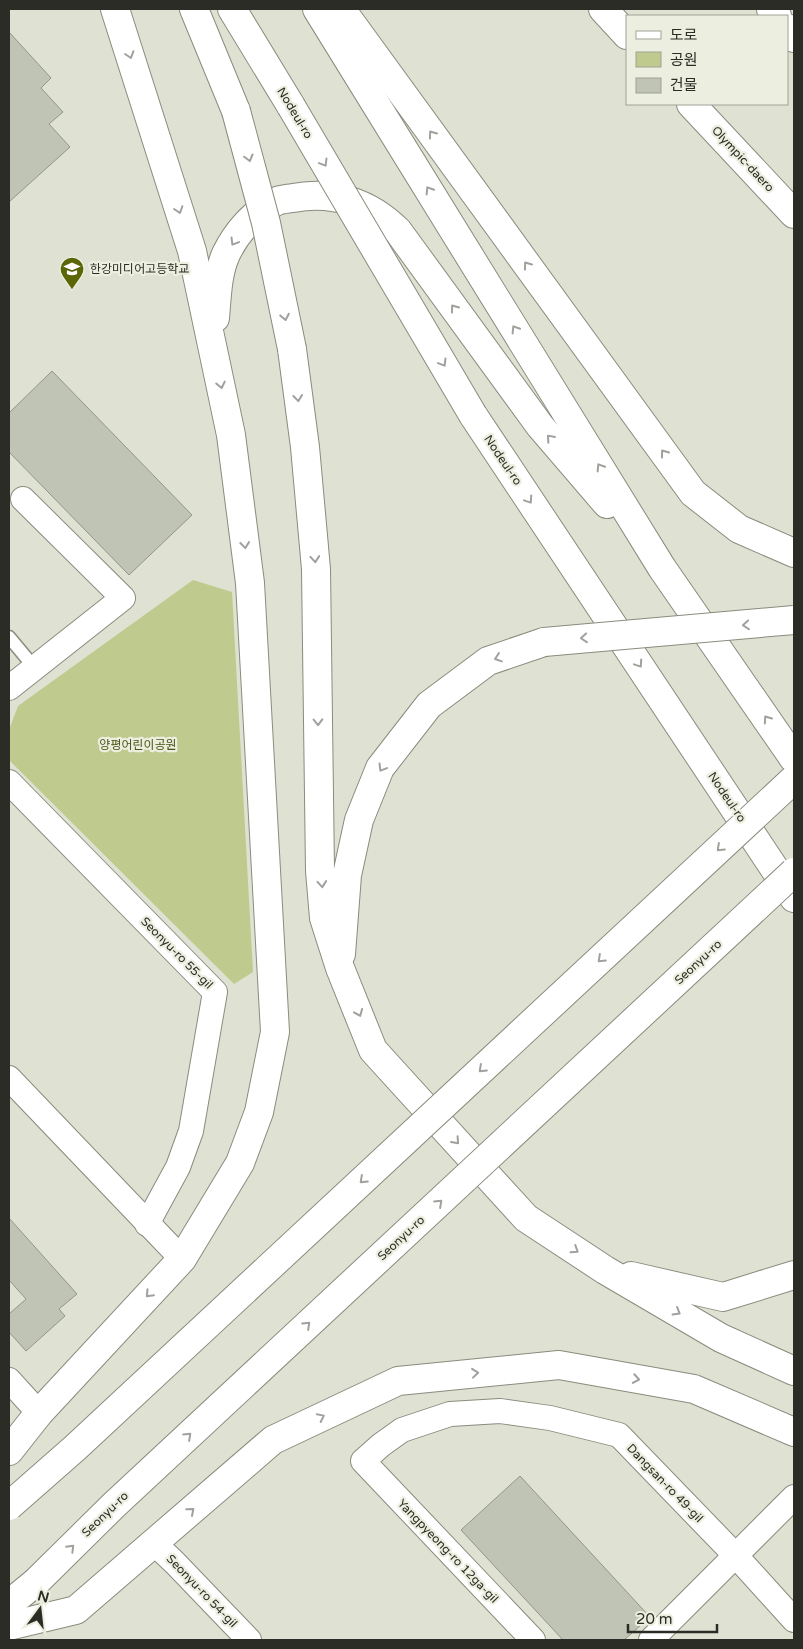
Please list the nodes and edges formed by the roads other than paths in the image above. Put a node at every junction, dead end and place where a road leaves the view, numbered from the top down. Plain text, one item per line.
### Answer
1 (115, 9) edge
2 (194, 9) edge
3 (232, 9) edge
4 (317, 9) edge
5 (341, 9) edge
6 (603, 9) edge
7 (626, 34) edge
8 (692, 105) edge
9 (794, 214) edge
10 (213, 344) junction
11 (23, 499) dead end
12 (794, 553) edge
13 (662, 568) junction
14 (794, 620) edge
15 (9, 638) edge
16 (34, 667) junction
17 (9, 688) edge
18 (794, 759) edge
19 (794, 779) edge
20 (9, 782) edge
21 (794, 872) edge
22 (794, 898) edge
23 (340, 968) junction
24 (9, 1078) edge
25 (147, 1224) junction
26 (182, 1259) junction
27 (605, 1270) junction
28 (794, 1275) edge
29 (794, 1371) edge
30 (9, 1380) edge
31 (39, 1413) junction
32 (794, 1432) edge
33 (9, 1451) edge
34 (363, 1461) joint
35 (794, 1497) edge
36 (9, 1506) edge
37 (154, 1543) junction
38 (736, 1556) junction
39 (9, 1604) edge
40 (794, 1620) edge
41 (9, 1626) edge
42 (249, 1640) edge
43 (533, 1640) edge
44 (651, 1640) edge

1 -> 10 main road
2 -> 23 main road, bridge
3 -> 22 main road, Nodeul-ro, bridge
13 -> 4 main road
12 -> 5 main road
6 - 7 main road
8 - 9 main road, Olympic-daero
13 -> 10 main road
10 -> 26 main road
11 - 16 street
18 -> 13 main road
14 -> 23 main road, bridge
15 - 16 lane
16 - 17 street
19 -> 36 main road, bridge
20 - 25 street, Seonyu-ro 55-gil
39 -> 21 main road, Seonyu-ro, bridge
23 -> 27 main road
24 - 25 street
25 - 26 street
26 -> 31 main road
27 - 28 main road
27 -> 29 main road
30 - 31 street
31 - 33 main road
37 -> 32 main road
34 - 38 street, Dangsan-ro 49-gil
34 - 43 street, Yangpyeong-ro 12ga-gil
35 - 38 street
37 - 41 main road
37 - 42 street, Seonyu-ro 54-gil
38 - 40 street, Dangsan-ro 49-gil
38 - 44 street

